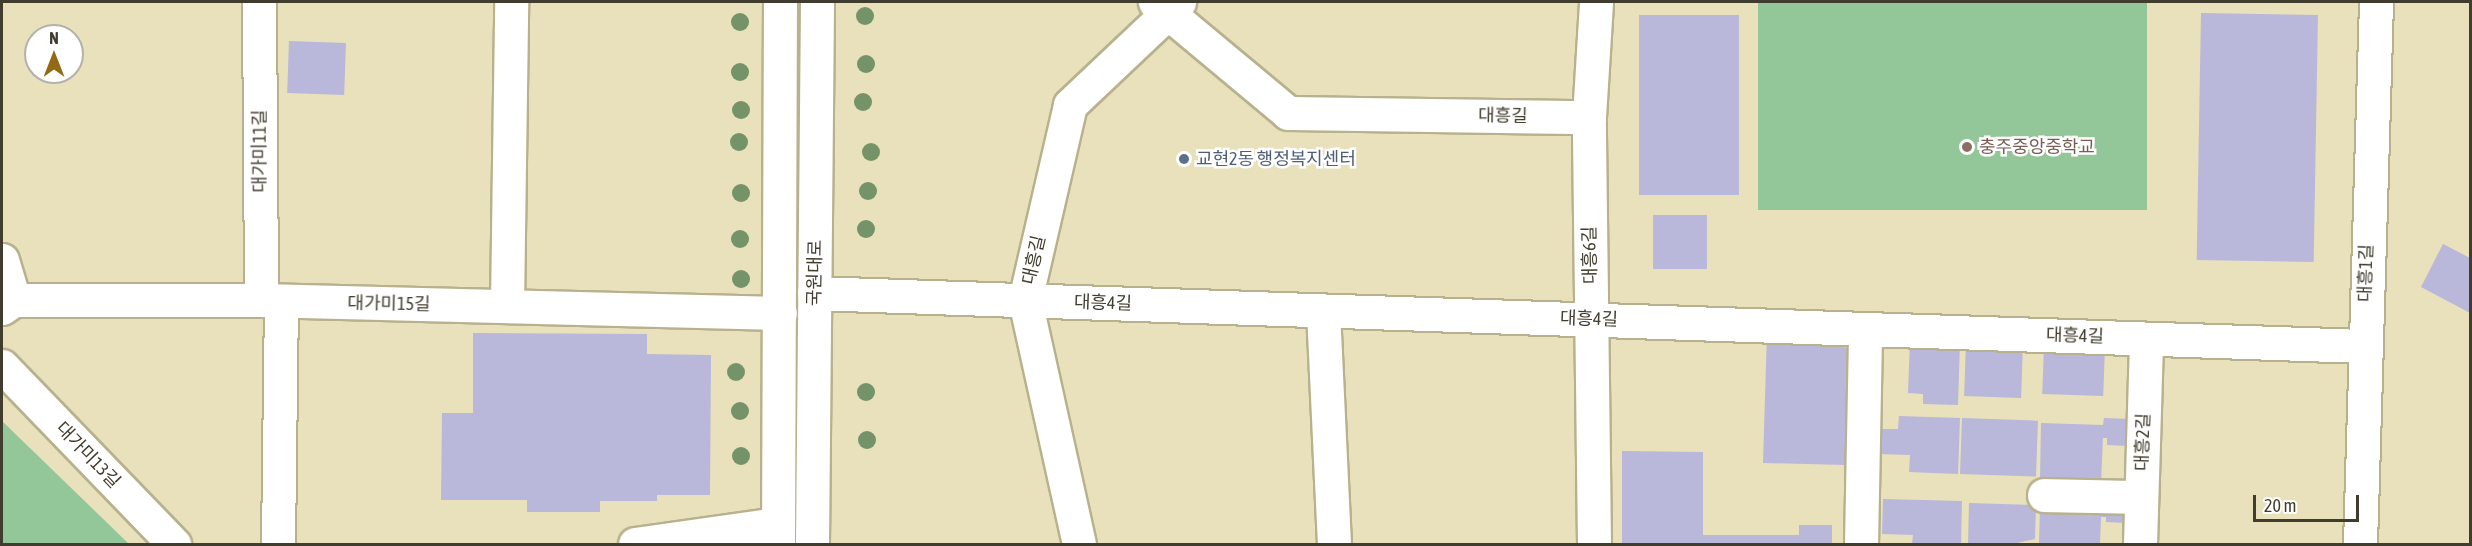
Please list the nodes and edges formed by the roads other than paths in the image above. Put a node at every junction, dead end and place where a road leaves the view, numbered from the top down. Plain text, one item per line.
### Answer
1 (259, 2) edge
2 (511, 2) edge
3 (780, 2) edge
4 (817, 2) edge
5 (1596, 2) edge
6 (2376, 2) edge
7 (1166, 5) edge
8 (1589, 117) junction
9 (2, 260) edge
10 (814, 293) junction
11 (1024, 300) junction
12 (271, 301) junction
13 (8, 304) edge
14 (507, 306) junction
15 (1323, 310) junction
16 (780, 314) junction
17 (1591, 319) junction
18 (1864, 329) junction
19 (2146, 339) junction
20 (2364, 346) junction
21 (2, 366) edge
22 (2044, 495) dead end
23 (2141, 497) junction
24 (778, 534) edge
25 (174, 544) edge
26 (278, 544) edge
27 (635, 544) edge
28 (812, 544) edge
29 (1079, 544) edge
30 (1334, 544) edge
31 (1594, 544) edge
32 (1861, 544) edge
33 (2140, 544) edge
34 (2360, 544) edge

1 - 12 street, 대가미11길
2 - 14 street
3 - 16 street, 국원대로
4 - 10 street, 국원대로
5 - 8 street, 대흥6길
6 - 20 street, 대흥1길
7 - 8 street, 대흥길
7 - 11 street, 대흥길
8 - 17 street, 대흥6길
9 - 13 street
10 - 11 street, 대흥4길
10 - 28 street, 국원대로
11 - 15 street, 대흥4길
11 - 29 street, 대흥길
12 - 13 street, 대가미15길
12 - 14 street, 대가미15길
12 - 26 street, 대가미11길
14 - 16 street, 대가미15길
15 - 17 street, 대흥4길
15 - 30 street
16 - 24 street, 국원대로
17 - 18 street, 대흥4길
17 - 31 street, 대흥6길
18 - 19 street, 대흥4길
18 - 32 street
19 - 20 street, 대흥4길
19 - 23 street, 대흥2길
20 - 34 street, 대흥1길
21 - 25 street, 대가미13길
22 - 23 street
23 - 33 street, 대흥2길
24 - 27 street

